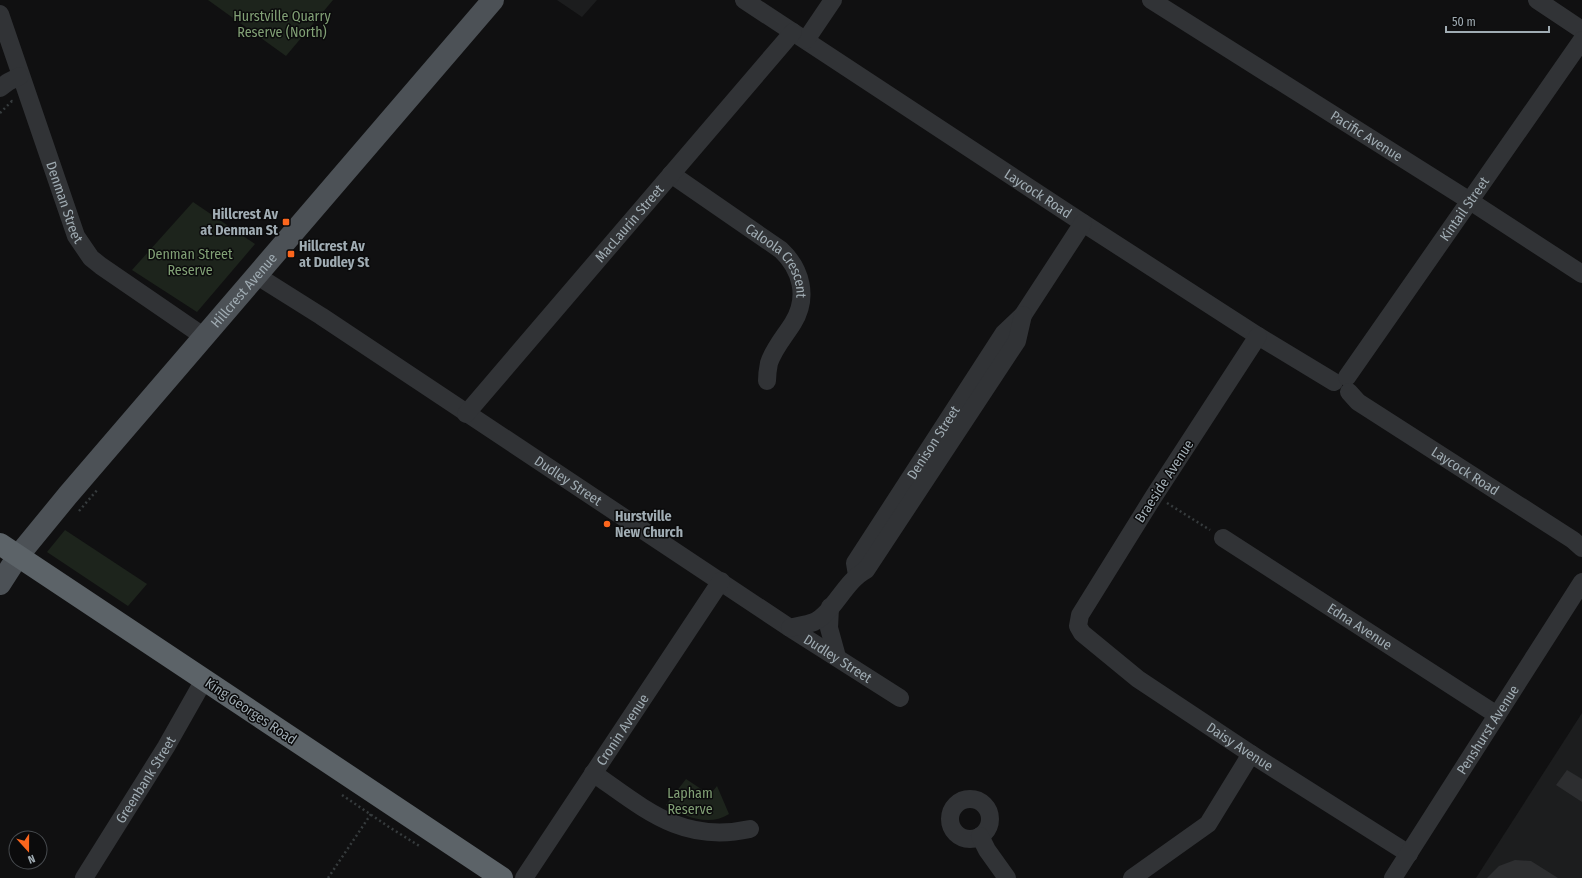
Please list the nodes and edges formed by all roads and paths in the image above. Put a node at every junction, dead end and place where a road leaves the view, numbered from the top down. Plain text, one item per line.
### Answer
1 (493, 0) edge
2 (744, 0) edge
3 (832, 0) edge
4 (1151, 0) edge
5 (1537, 0) edge
6 (0, 14) edge
7 (1582, 30) edge
8 (799, 36) junction
9 (1582, 40) edge
10 (20, 76) junction
11 (0, 88) edge
12 (16, 107) dead end
13 (0, 113) edge
14 (671, 174) junction
15 (1470, 201) junction
16 (1083, 223) junction
17 (1582, 274) edge
18 (256, 275) junction
19 (203, 336) junction
20 (1258, 336) junction
21 (766, 381) dead end
22 (1343, 384) junction
23 (466, 414) junction
24 (1154, 496) junction
25 (1223, 538) joint
26 (0, 544) edge
27 (1582, 548) edge
28 (18, 556) junction
29 (721, 581) junction
30 (1582, 582) edge
31 (0, 584) edge
32 (830, 607) junction
33 (790, 628) junction
34 (1079, 629) joint
35 (837, 657) junction
36 (204, 680) junction
37 (900, 698) dead end
38 (1497, 715) junction
39 (1251, 754) junction
40 (593, 773) junction
41 (371, 814) dead end
42 (750, 829) dead end
43 (980, 836) dead end
44 (1409, 854) junction
45 (84, 878) edge
46 (328, 878) edge
47 (502, 878) edge
48 (524, 878) edge
49 (1007, 878) edge
50 (1132, 878) edge
51 (1393, 878) edge

1 - 18 main road, Hillcrest Avenue
2 - 8 street, Laycock Road
3 - 8 street, MacLaurin Street
4 - 15 street, Pacific Avenue
5 - 7 street
6 - 10 street, Denman Street
8 - 14 street, MacLaurin Street
8 - 16 street, Laycock Road
9 - 15 street, Kintail Street
10 - 11 street
10 - 19 street, Denman Street
12 - 13 path
14 - 21 street, Caloola Crescent
14 - 23 street, MacLaurin Street
15 - 17 street, Pacific Avenue
15 - 22 street, Kintail Street
16 - 20 street, Laycock Road
16 - 32 street, Denison Street
18 - 19 main road, Hillcrest Avenue
18 - 23 street, Dudley Street
19 - 28 main road, Hillcrest Avenue
20 - 22 street, Laycock Road
20 - 24 street, Braeside Avenue
22 - 27 street, Laycock Road
23 - 29 street, Dudley Street
24 - 25 path
24 - 34 street, Braeside Avenue
25 - 38 street, Edna Avenue
26 - 28 highway, King Georges Road
28 - 31 main road, Hillcrest Avenue
28 - 36 highway, King Georges Road
29 - 33 street, Dudley Street
29 - 40 street, Cronin Avenue
30 - 38 street, Penshurst Avenue
32 - 33 street, Denison Street
32 - 35 street
33 - 35 street, Dudley Street
34 - 39 street, Daisy Avenue
35 - 37 street, Dudley Street
36 - 45 street, Greenbank Street
36 - 47 highway, King Georges Road
38 - 44 street, Penshurst Avenue
39 - 44 street, Daisy Avenue
39 - 50 street
40 - 42 street
40 - 48 street, Cronin Avenue
41 - 46 path
43 - 49 street
44 - 51 street, Penshurst Avenue

